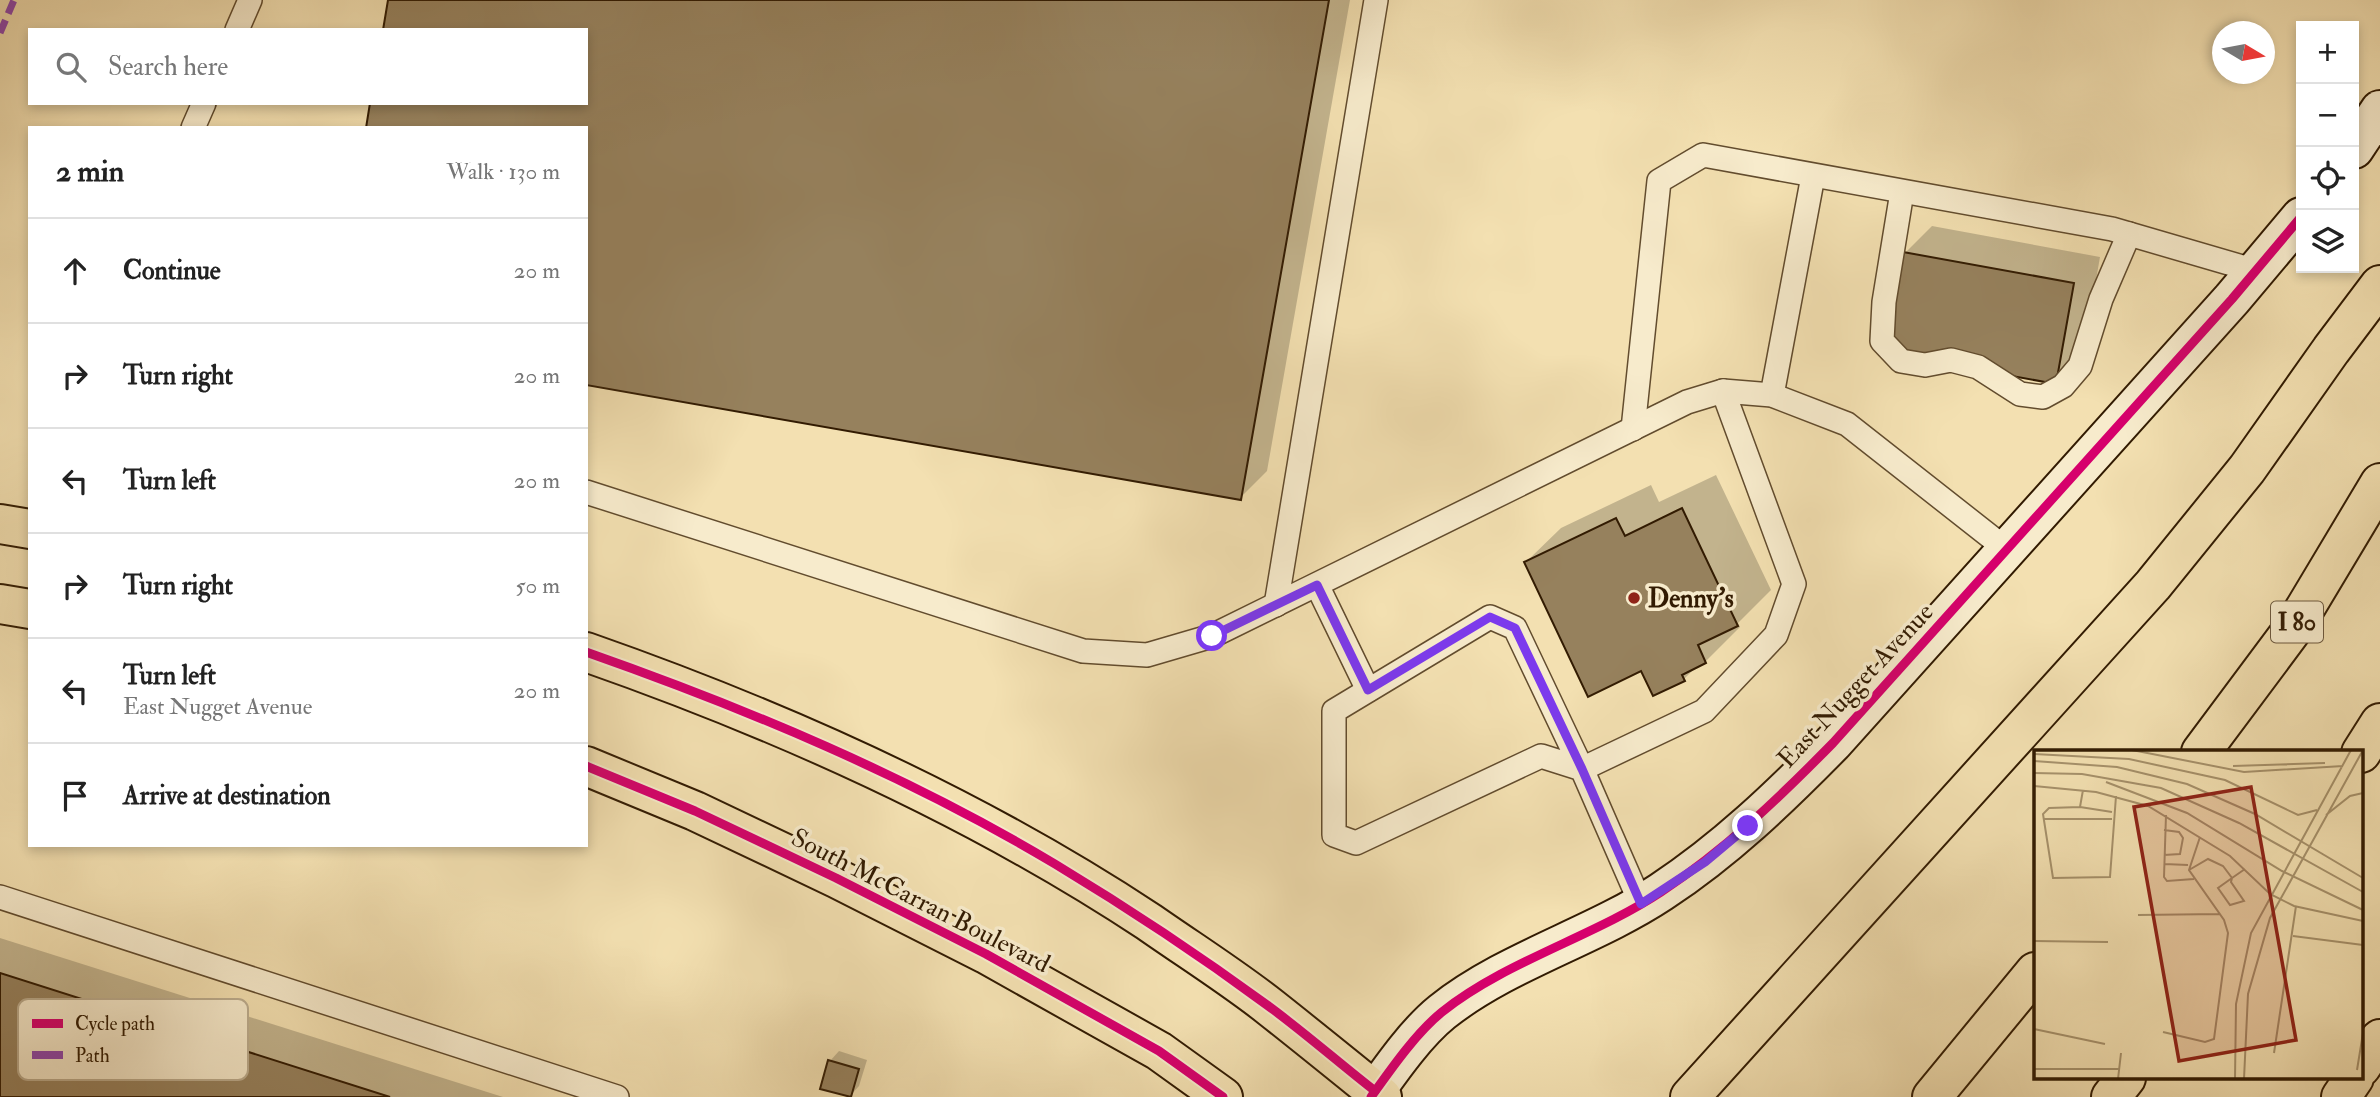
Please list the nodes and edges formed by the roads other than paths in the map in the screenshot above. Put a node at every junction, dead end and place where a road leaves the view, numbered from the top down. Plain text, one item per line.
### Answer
1 (250, 0) edge
2 (1376, 0) edge
3 (238, 28) edge
4 (203, 105) edge
5 (2380, 110) edge
6 (194, 126) edge
7 (2355, 147) edge
8 (1814, 176) junction
9 (1902, 192) junction
10 (2296, 223) edge
11 (2129, 234) junction
12 (2256, 271) junction
13 (2380, 285) edge
14 (1723, 391) junction
15 (1772, 395) junction
16 (1633, 429) junction
17 (2380, 483) edge
18 (588, 493) edge
19 (0, 524) edge
20 (28, 529) edge
21 (2007, 550) junction
22 (1317, 585) junction
23 (0, 604) edge
24 (1276, 605) junction
25 (28, 609) edge
26 (588, 653) edge
27 (1368, 690) junction
28 (2380, 723) edge
29 (2202, 750) edge
30 (2362, 751) edge
31 (588, 767) edge
32 (1582, 769) junction
33 (0, 897) edge
34 (1641, 904) junction
35 (2034, 973) edge
36 (2380, 1039) edge
37 (2362, 1066) edge
38 (2124, 1080) edge
39 (2353, 1080) edge
40 (1376, 1095) edge
41 (617, 1097) edge
42 (1223, 1097) edge
43 (1690, 1097) edge
44 (1932, 1097) edge
45 (2111, 1097) edge
46 (2341, 1097) edge

1 - 3 lane
2 - 24 lane
4 - 6 lane
5 - 7 street
8 - 9 lane
8 - 15 lane
8 - 16 lane
9 - 11 lane
9 - 11 lane
10 - 12 street, East Nugget Avenue
11 - 12 lane
12 - 21 street, East Nugget Avenue
13 - 43 main road
14 - 15 lane
14 - 16 lane
14 - 32 lane
15 - 21 lane
16 - 22 lane
17 - 29 main road, I 80
18 - 24 lane
19 - 20 main road
21 - 34 street, East Nugget Avenue
22 - 24 lane
22 - 27 lane
23 - 25 main road
26 - 40 main road
27 - 32 lane
27 - 32 lane
28 - 30 main road
31 - 42 main road, South McCarran Boulevard
32 - 34 lane
33 - 41 lane
34 - 40 street, East Nugget Avenue
35 - 44 main road
36 - 37 main road
38 - 45 main road
39 - 46 main road

